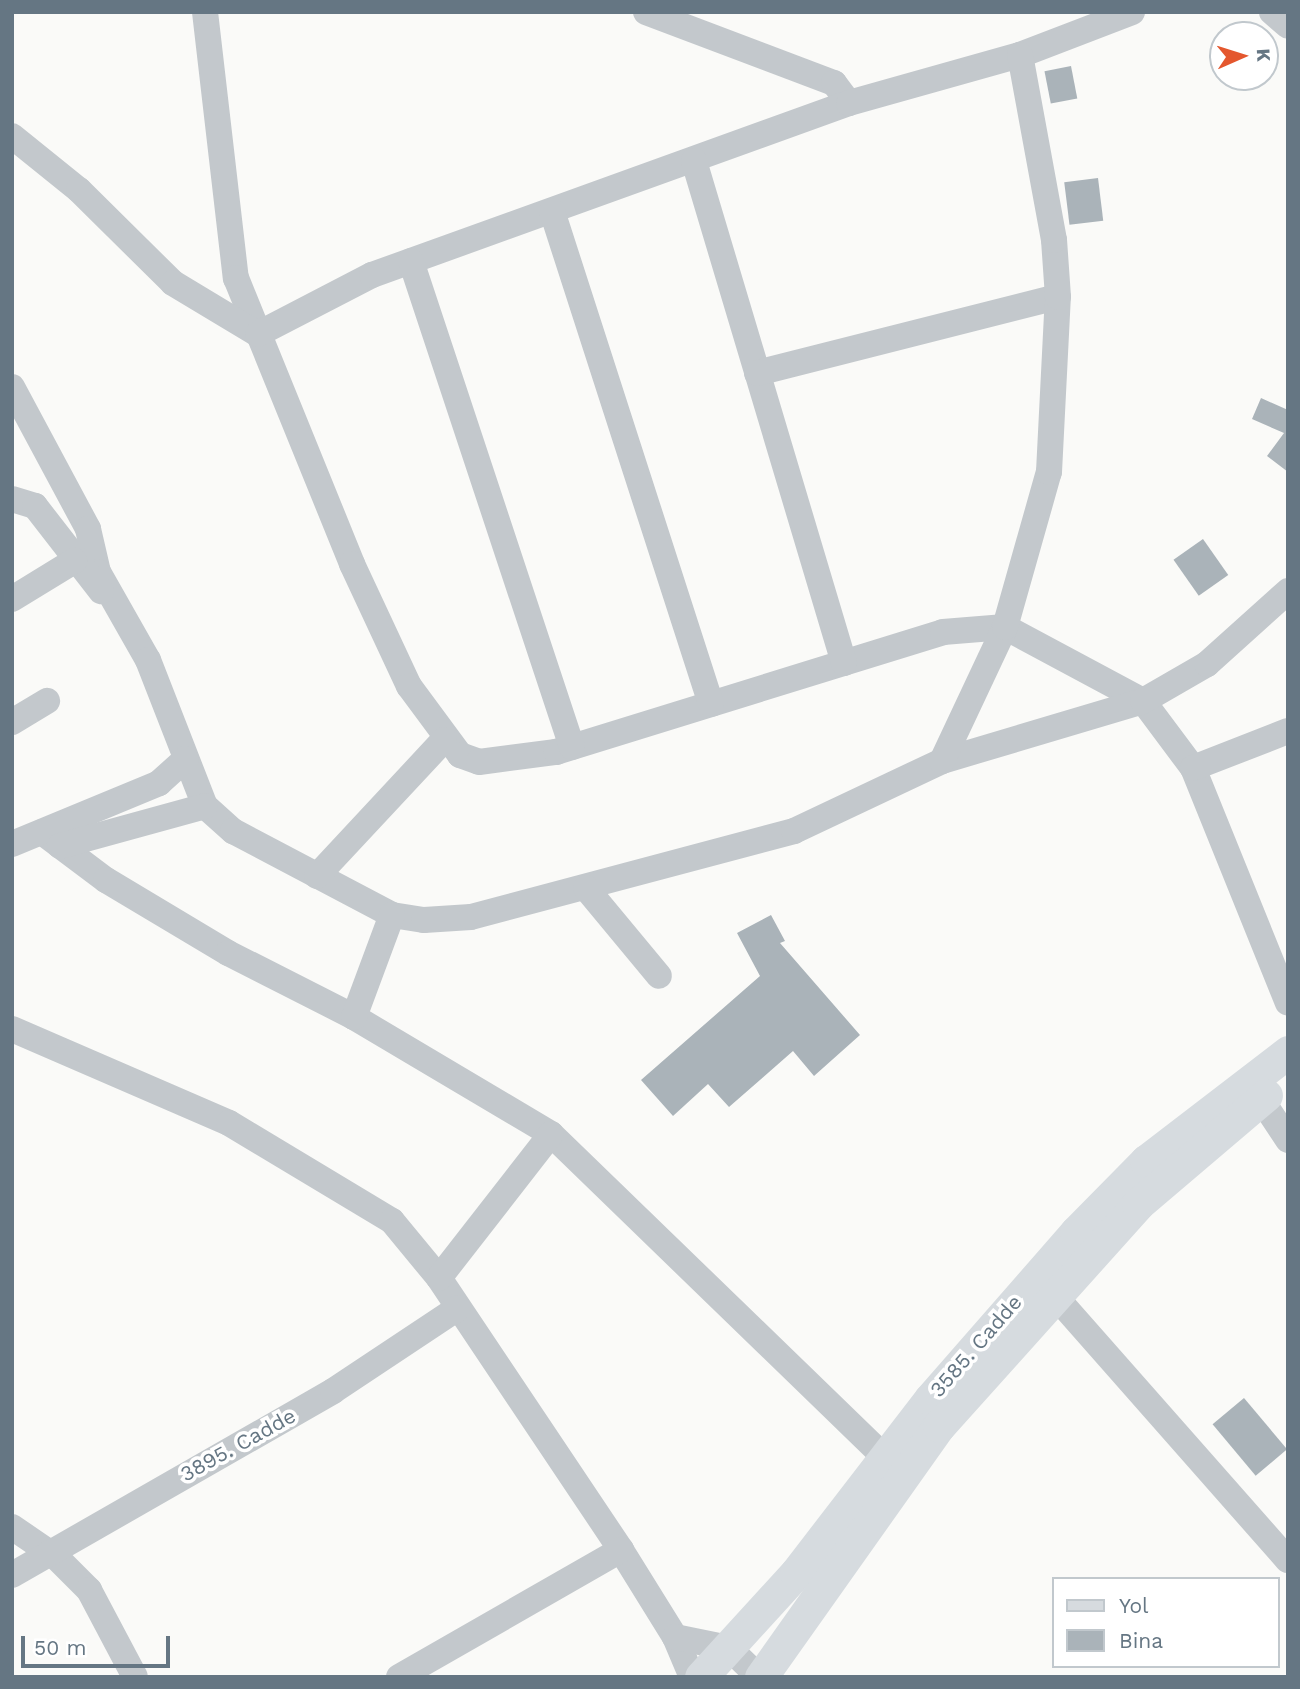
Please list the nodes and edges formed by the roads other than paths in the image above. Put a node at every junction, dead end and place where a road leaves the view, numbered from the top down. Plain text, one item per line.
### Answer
1 (205, 12) edge
2 (646, 12) edge
3 (1132, 12) edge
4 (1272, 12) edge
5 (1288, 26) edge
6 (1020, 55) junction
7 (849, 103) junction
8 (12, 136) edge
9 (694, 161) junction
10 (552, 211) junction
11 (411, 261) junction
12 (1058, 297) junction
13 (258, 334) junction
14 (757, 373) junction
15 (12, 387) edge
16 (12, 499) edge
17 (74, 561) junction
18 (1288, 591) edge
19 (12, 599) edge
20 (116, 605) junction
21 (1004, 627) junction
22 (844, 663) junction
23 (47, 701) dead end
24 (1143, 701) junction
25 (711, 704) junction
26 (12, 722) edge
27 (1288, 731) edge
28 (444, 740) junction
29 (572, 747) junction
30 (186, 759) junction
31 (942, 761) junction
32 (1193, 768) junction
33 (205, 806) junction
34 (51, 839) junction
35 (12, 844) edge
36 (317, 876) junction
37 (586, 888) junction
38 (391, 915) junction
39 (659, 976) dead end
40 (1288, 1003) edge
41 (354, 1017) junction
42 (12, 1029) edge
43 (1288, 1052) edge
44 (1288, 1080) edge
45 (1261, 1099) junction
46 (551, 1134) junction
47 (1288, 1140) edge
48 (439, 1278) junction
49 (1055, 1296) junction
50 (458, 1308) junction
51 (884, 1457) junction
52 (12, 1527) edge
53 (47, 1550) junction
54 (621, 1550) junction
55 (1288, 1560) edge
56 (12, 1575) edge
57 (675, 1637) junction
58 (730, 1648) junction
59 (135, 1677) edge
60 (399, 1677) edge
61 (692, 1677) edge
62 (701, 1677) edge
63 (760, 1677) edge

1 - 13 street
2 - 7 street
3 - 6 street
4 - 5 street
6 - 7 street
6 - 12 street
7 - 9 street
8 - 13 street
9 - 10 street
9 - 14 street
10 - 11 street
10 - 25 street
11 - 13 street
11 - 29 street
12 - 14 street
12 - 21 street
13 - 28 street
14 - 22 street
15 - 20 street
16 - 17 street
17 - 19 street
17 - 20 street
18 - 24 street
20 - 30 street
21 - 22 street
21 - 24 street
21 - 31 street
22 - 25 street
23 - 26 street
24 - 31 street
24 - 32 street
25 - 29 street
27 - 32 street
28 - 29 street
28 - 36 street
30 - 33 street
30 - 34 street
31 - 37 street
32 - 40 street
33 - 34 street
33 - 36 street
34 - 35 street
34 - 41 street
36 - 38 street
37 - 38 street
37 - 39 street
38 - 41 street
41 - 46 street
42 - 48 street
43 - 51 main road, 3585. Cadde
44 - 45 main road, 3585. Cadde
45 - 47 street
45 - 49 main road, 3585. Cadde
46 - 48 street
46 - 51 street
48 - 50 street
49 - 55 street
49 - 63 main road, 3585. Cadde
50 - 53 street, 3895. Cadde
50 - 54 street
51 - 58 main road, 3585. Cadde
52 - 53 street
53 - 56 street, 3895. Cadde
53 - 59 street
54 - 57 street
54 - 60 street
57 - 58 street
57 - 61 street
58 - 62 main road, 3585. Cadde
58 - 63 street

